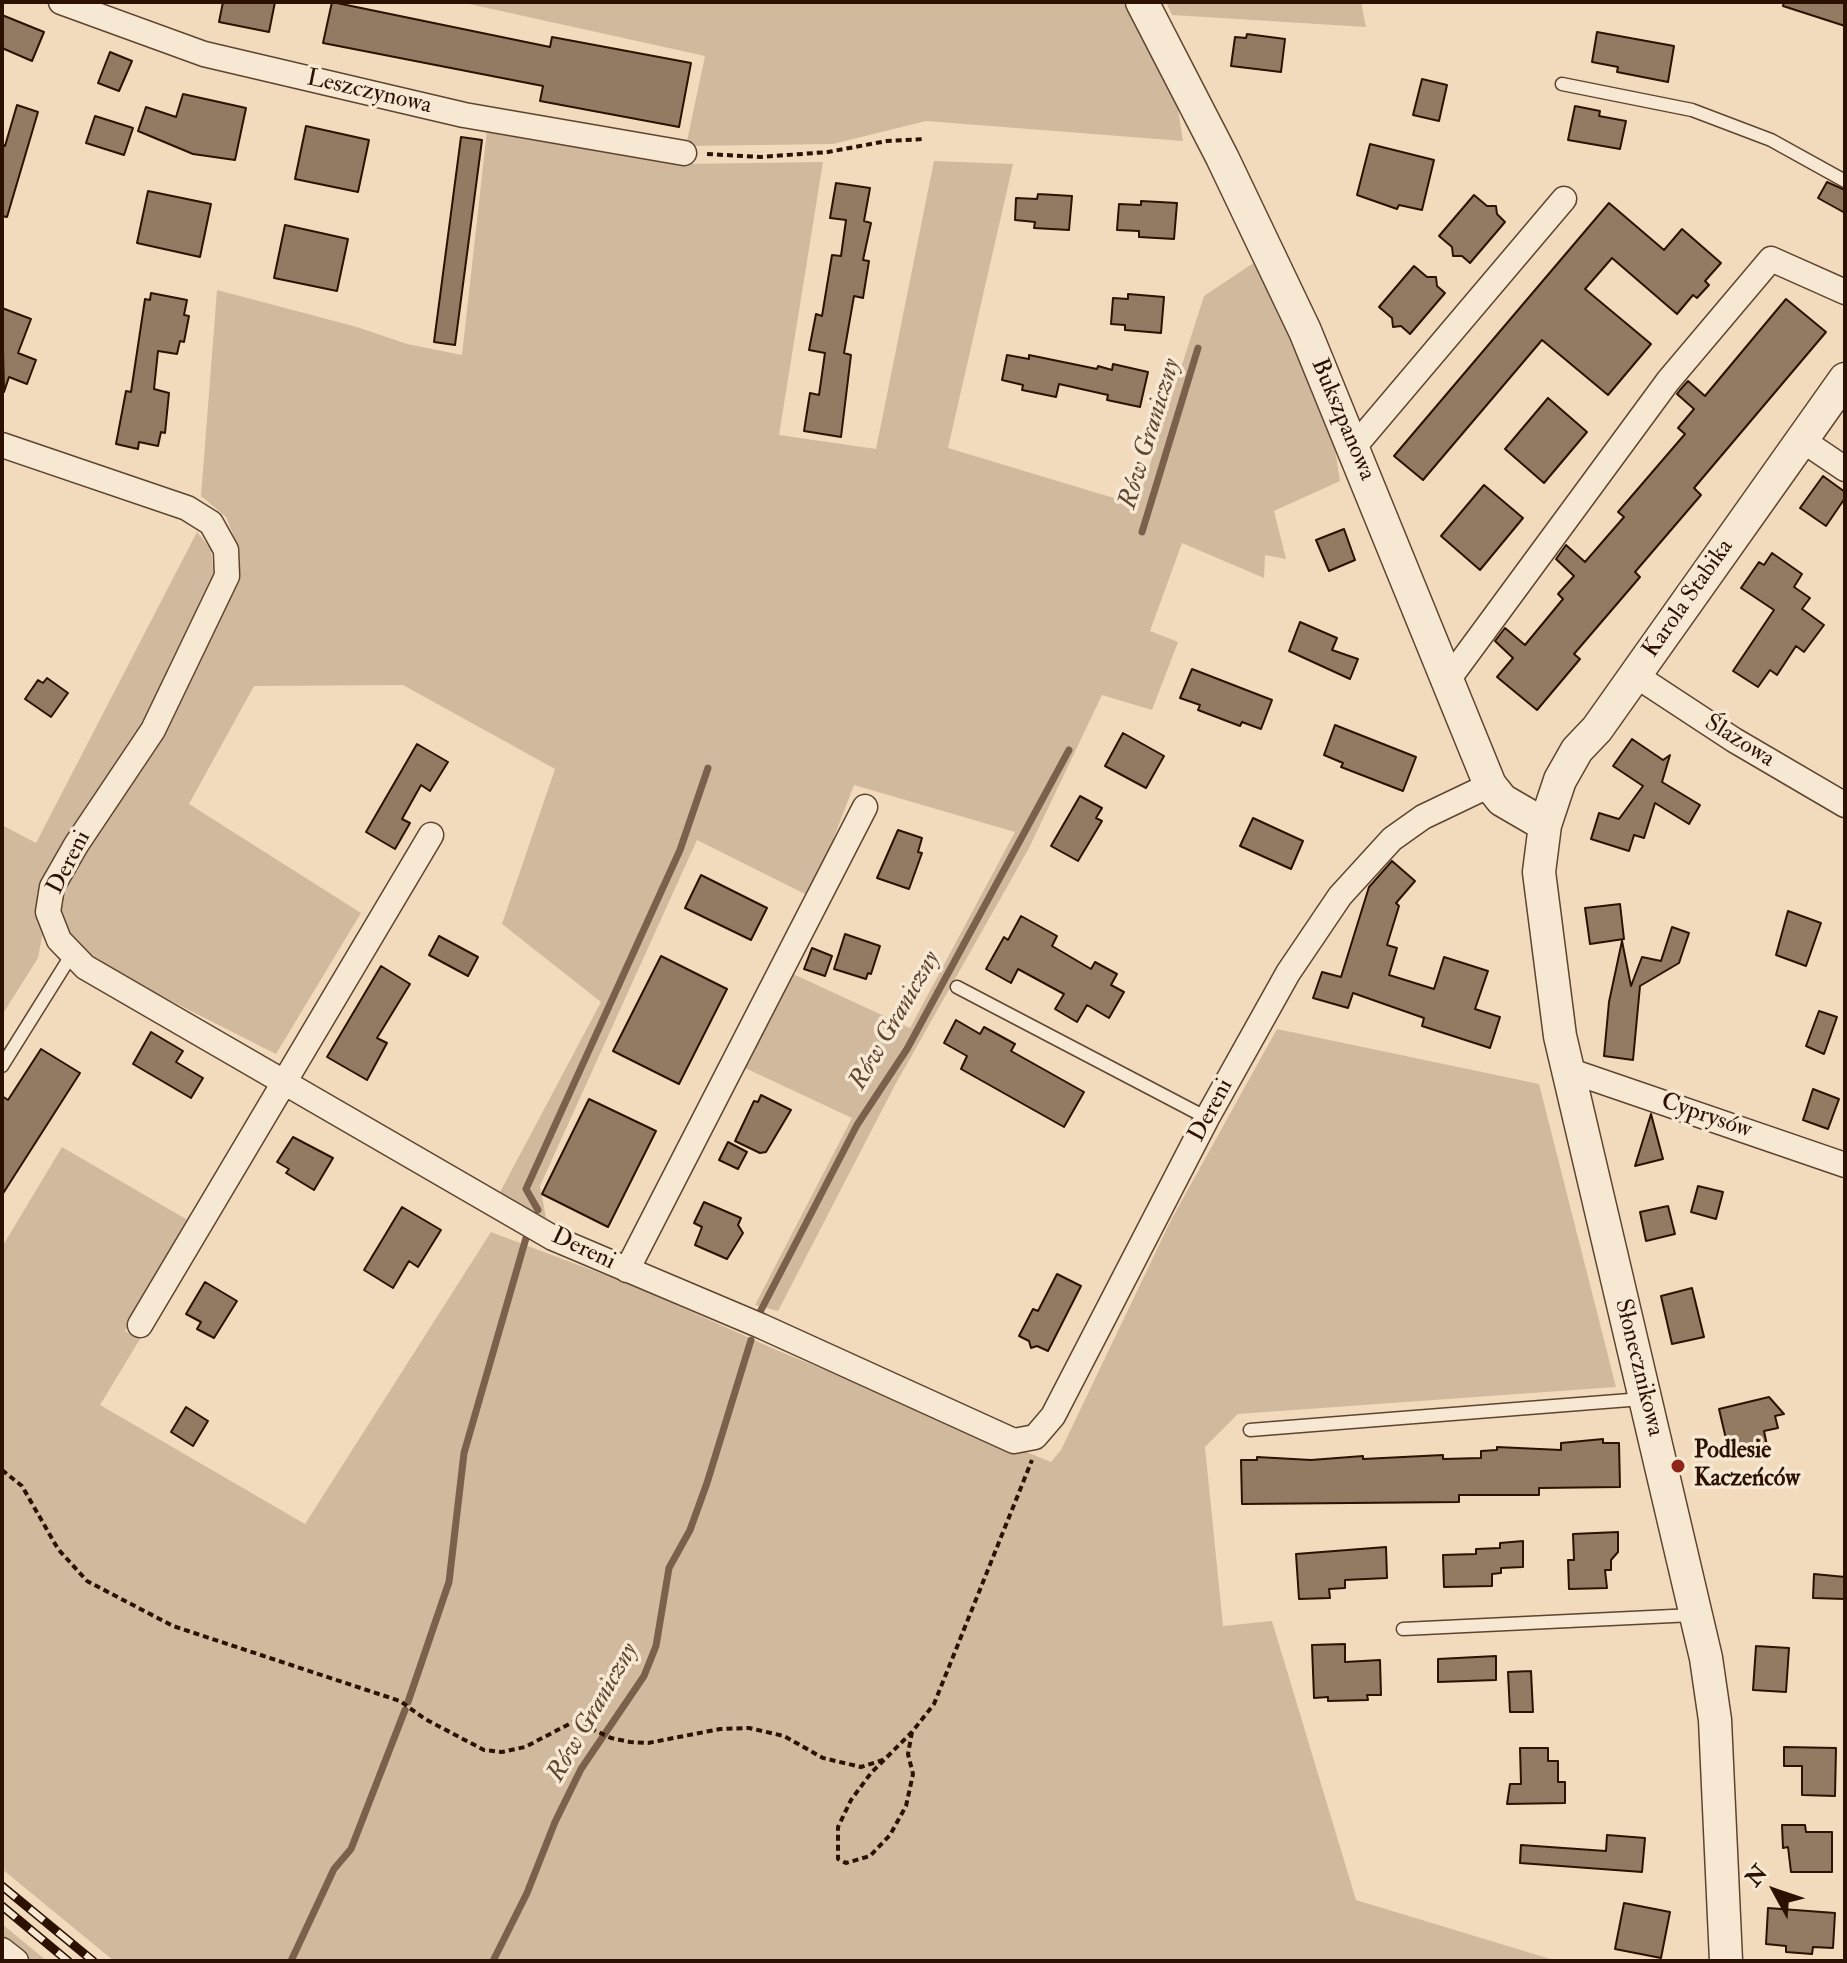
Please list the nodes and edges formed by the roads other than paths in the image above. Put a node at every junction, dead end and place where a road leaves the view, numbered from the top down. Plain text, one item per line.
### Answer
1 (61, 2) edge
2 (1142, 2) edge
3 (1562, 84) dead end
4 (684, 153) road end
5 (1845, 181) edge
6 (1564, 199) dead end
7 (1845, 292) edge
8 (1845, 379) edge
9 (1802, 440) junction
10 (2, 445) edge
11 (1354, 447) junction
12 (1845, 469) edge
13 (1635, 675) junction
14 (1448, 680) junction
15 (1490, 785) junction
16 (1845, 805) edge
17 (865, 807) dead end
18 (1545, 825) junction
19 (431, 835) dead end
20 (72, 954) junction
21 (957, 987) dead end
22 (2, 1066) edge
23 (1568, 1070) junction
24 (285, 1083) junction
25 (1207, 1118) junction
26 (1845, 1165) edge
27 (627, 1270) junction
28 (140, 1325) dead end
29 (1645, 1399) junction
30 (1250, 1430) dead end
31 (1696, 1615) junction
32 (1403, 1629) dead end
33 (2, 1950) edge
34 (16, 1961) edge
35 (1726, 1961) edge

1 - 4 street, Leszczynowa
2 - 11 street, Bukszpanowa
3 - 5 lane
6 - 11 street
7 - 14 street
8 - 9 street, Karola Stabika
9 - 12 street
9 - 13 street, Karola Stabika
10 - 20 street, Dereni
11 - 14 street, Bukszpanowa
13 - 16 street, Ślazowa
13 - 18 street, Karola Stabika
14 - 15 street, Bukszpanowa
15 - 18 street, Bukszpanowa
15 - 25 street, Dereni
17 - 27 street
18 - 23 street, Słonecznikowa
19 - 24 street
20 - 22 lane
20 - 24 street, Dereni
21 - 25 lane
23 - 26 street, Cyprysów
23 - 29 street, Słonecznikowa
24 - 27 street, Dereni
24 - 28 street
25 - 27 street, Dereni
29 - 30 lane
29 - 31 street, Słonecznikowa
31 - 32 lane
31 - 35 street, Słonecznikowa
33 - 34 street

